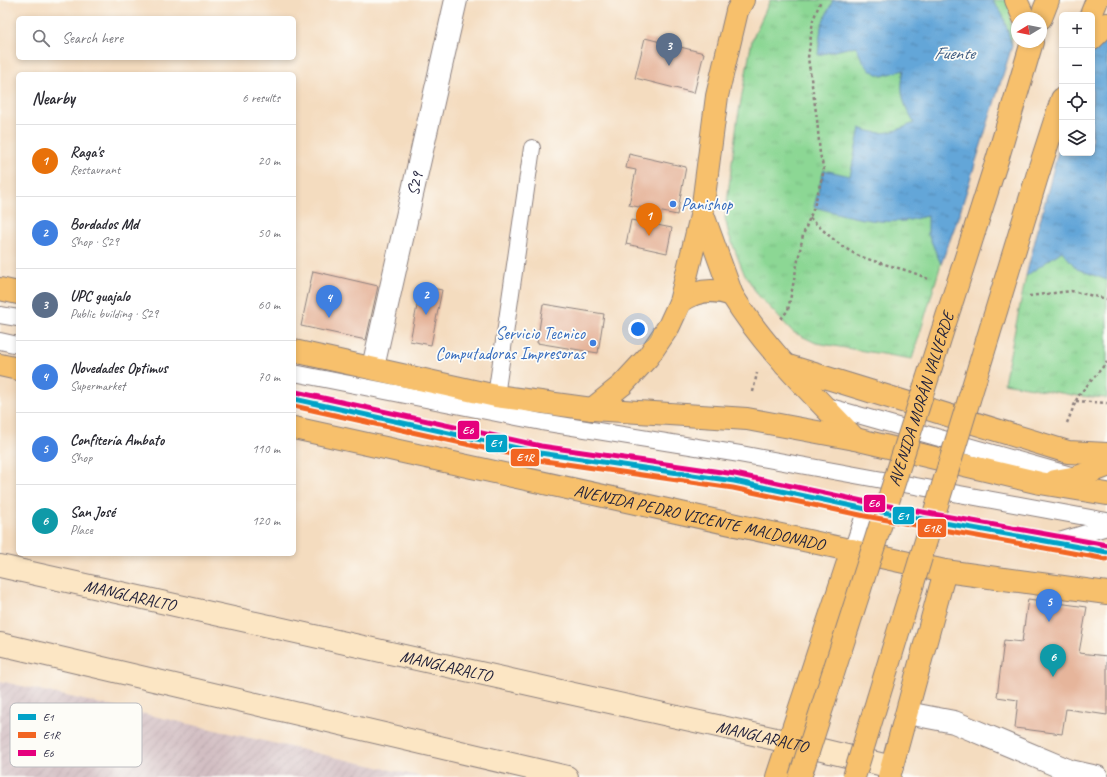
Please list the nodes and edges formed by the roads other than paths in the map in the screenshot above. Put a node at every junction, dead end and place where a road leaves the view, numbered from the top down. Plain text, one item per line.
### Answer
1 (456, 0) edge
2 (743, 0) edge
3 (1016, 0) edge
4 (1048, 0) edge
5 (1097, 0) edge
6 (1021, 12) edge
7 (1043, 12) edge
8 (1092, 12) edge
9 (1107, 24) edge
10 (1095, 36) edge
11 (1030, 48) edge
12 (1059, 108) edge
13 (532, 148) dead end
14 (702, 212) junction
15 (0, 289) edge
16 (16, 293) edge
17 (732, 295) junction
18 (680, 302) junction
19 (0, 314) edge
20 (16, 318) edge
21 (0, 341) edge
22 (16, 345) edge
23 (296, 351) edge
24 (785, 365) junction
25 (0, 366) edge
26 (372, 367) junction
27 (16, 369) edge
28 (296, 373) edge
29 (496, 396) junction
30 (296, 399) edge
31 (823, 405) junction
32 (592, 409) junction
33 (542, 422) junction
34 (296, 428) edge
35 (855, 439) junction
36 (1107, 454) edge
37 (1107, 466) edge
38 (1077, 477) junction
39 (1040, 483) junction
40 (1107, 494) edge
41 (866, 509) junction
42 (1107, 521) edge
43 (1107, 526) edge
44 (1052, 543) junction
45 (852, 550) junction
46 (1107, 552) edge
47 (0, 566) edge
48 (945, 571) junction
49 (1107, 593) edge
50 (0, 644) edge
51 (907, 713) junction
52 (789, 742) junction
53 (891, 772) edge
54 (567, 777) edge
55 (776, 777) edge
56 (800, 777) edge
57 (854, 777) edge
58 (1097, 777) edge

1 - 26 street, S29
2 - 14 main road
3 - 6 main road
4 - 7 main road
5 - 8 main road
9 - 10 main road
11 - 56 main road, AVENIDA MORÁN VALVERDE, bridge
12 - 57 main road, bridge
13 - 29 lane
14 - 17 main road
14 - 18 main road
15 - 16 main road
17 - 18 main road
17 - 24 main road
18 - 32 main road
19 - 20 lane
21 - 22 lane
23 - 26 main road
24 - 31 main road
24 - 36 main road
25 - 27 main road
26 - 29 main road
28 - 33 lane
29 - 32 main road
30 - 41 lane
31 - 35 main road
31 - 38 lane
32 - 33 lane
32 - 35 main road
33 - 42 lane
34 - 45 main road, AVENIDA PEDRO VICENTE MALDONADO
35 - 39 main road
37 - 38 main road
38 - 39 main road
39 - 40 main road
41 - 44 lane
41 - 45 lane
43 - 44 lane
44 - 46 lane
45 - 48 main road, AVENIDA PEDRO VICENTE MALDONADO
45 - 52 main road
47 - 52 main road, MANGLARALTO
48 - 49 main road, AVENIDA PEDRO VICENTE MALDONADO
48 - 51 main road
50 - 54 main road
51 - 53 main road
51 - 58 street
52 - 53 main road, MANGLARALTO
52 - 55 main road

